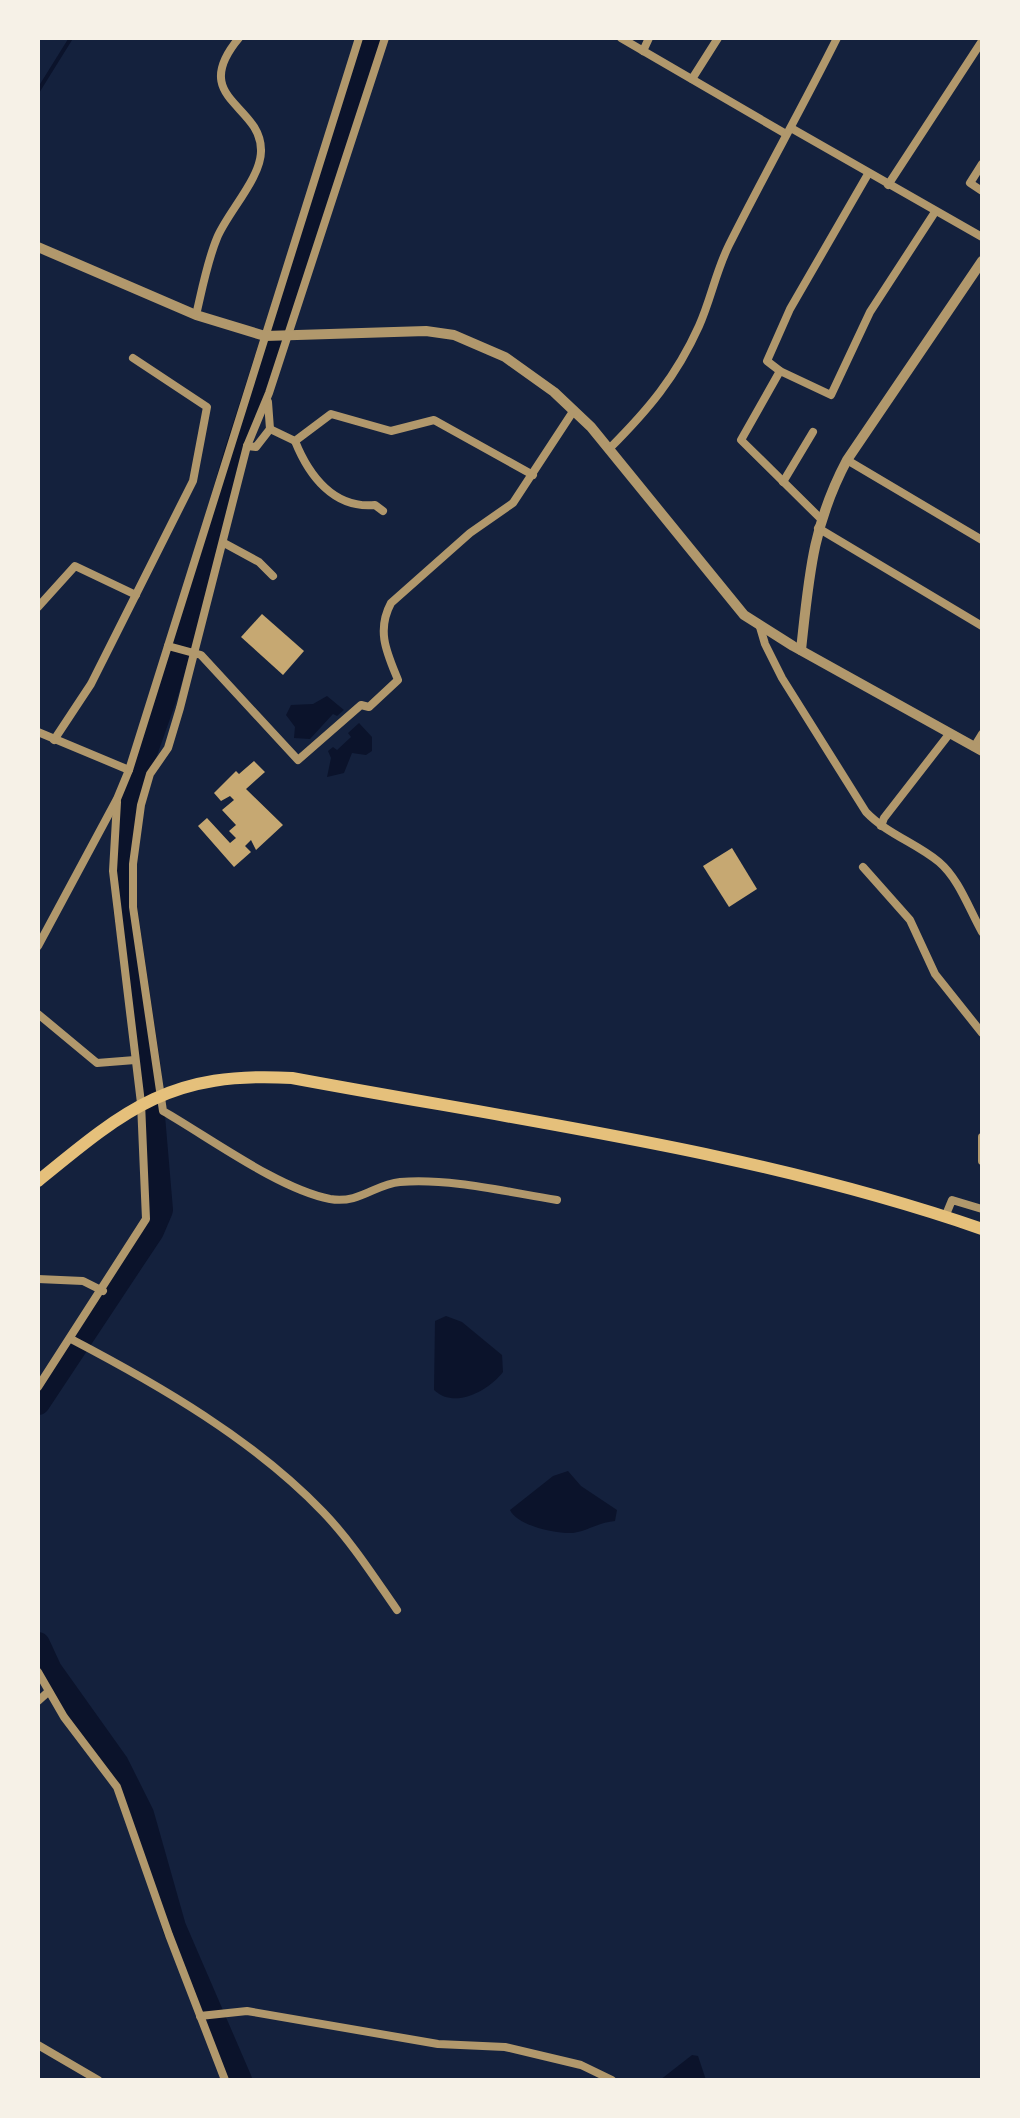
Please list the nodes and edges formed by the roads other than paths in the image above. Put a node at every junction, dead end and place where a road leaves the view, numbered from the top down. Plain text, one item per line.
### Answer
1 (239, 38) edge
2 (359, 38) edge
3 (385, 38) edge
4 (621, 38) edge
5 (649, 38) edge
6 (718, 38) edge
7 (837, 38) edge
8 (982, 41) edge
9 (643, 51) junction
10 (692, 79) junction
11 (788, 131) junction
12 (982, 164) edge
13 (868, 174) junction
14 (888, 185) junction
15 (982, 191) edge
16 (935, 212) junction
17 (982, 237) edge
18 (38, 247) edge
19 (982, 261) edge
20 (196, 315) junction
21 (276, 337) junction
22 (133, 358) dead end
23 (780, 371) junction
24 (269, 393) junction
25 (574, 410) junction
26 (270, 429) junction
27 (813, 432) dead end
28 (295, 441) junction
29 (247, 446) junction
30 (609, 449) junction
31 (847, 460) junction
32 (533, 475) junction
33 (783, 482) junction
34 (383, 511) dead end
35 (819, 523) junction
36 (982, 540) edge
37 (224, 543) junction
38 (273, 576) dead end
39 (136, 595) junction
40 (38, 607) edge
41 (982, 626) edge
42 (760, 627) junction
43 (170, 646) junction
44 (801, 650) junction
45 (190, 652) junction
46 (950, 733) junction
47 (41, 734) edge
48 (982, 734) edge
49 (54, 740) junction
50 (38, 746) edge
51 (978, 749) edge
52 (129, 770) junction
53 (117, 799) junction
54 (881, 826) junction
55 (863, 867) dead end
56 (982, 932) edge
57 (38, 946) edge
58 (38, 1014) edge
59 (982, 1033) edge
60 (135, 1060) junction
61 (151, 1099) junction
62 (982, 1137) edge
63 (982, 1161) edge
64 (38, 1181) edge
65 (557, 1200) dead end
66 (982, 1209) edge
67 (945, 1217) junction
68 (982, 1231) edge
69 (38, 1279) edge
70 (103, 1291) junction
71 (76, 1342) junction
72 (38, 1387) edge
73 (397, 1610) dead end
74 (38, 1672) edge
75 (48, 1692) junction
76 (38, 1701) edge
77 (200, 2016) junction
78 (38, 2045) edge
79 (98, 2080) edge
80 (225, 2080) edge
81 (612, 2080) edge

1 - 20 street
2 - 21 street
3 - 21 street
4 - 9 street
5 - 9 street
6 - 10 street
7 - 11 street
8 - 14 street
9 - 10 street
10 - 11 street
11 - 13 street
11 - 30 street
12 - 15 street
13 - 14 street
13 - 23 street
14 - 16 street
16 - 17 street
16 - 23 street
18 - 20 street
19 - 31 street
20 - 21 street
21 - 24 street
21 - 25 street
21 - 43 street
22 - 39 street
23 - 33 street
24 - 26 street
24 - 29 street
25 - 30 street
25 - 32 street
26 - 28 street
26 - 29 street
27 - 33 street
28 - 32 street
28 - 34 street
29 - 37 street
30 - 42 street
31 - 35 street
31 - 36 street
32 - 45 street
33 - 35 street
35 - 41 street
35 - 44 street
37 - 38 street
37 - 45 street
39 - 40 street
39 - 49 street
42 - 44 street
42 - 54 street
43 - 45 street
43 - 52 street
44 - 46 street
45 - 61 street
46 - 51 street
46 - 54 street
47 - 49 street
47 - 50 street
48 - 51 street
49 - 52 street
52 - 53 street
53 - 57 street
53 - 60 street
54 - 56 street
55 - 59 street
58 - 60 street
60 - 61 street
61 - 64 main road
61 - 65 street
61 - 67 main road
61 - 70 street
62 - 63 street
66 - 67 street
67 - 68 main road
69 - 70 street
70 - 71 street
71 - 72 street
71 - 73 street
74 - 75 street
75 - 76 street
75 - 77 street
77 - 80 street
77 - 81 street
78 - 79 street

